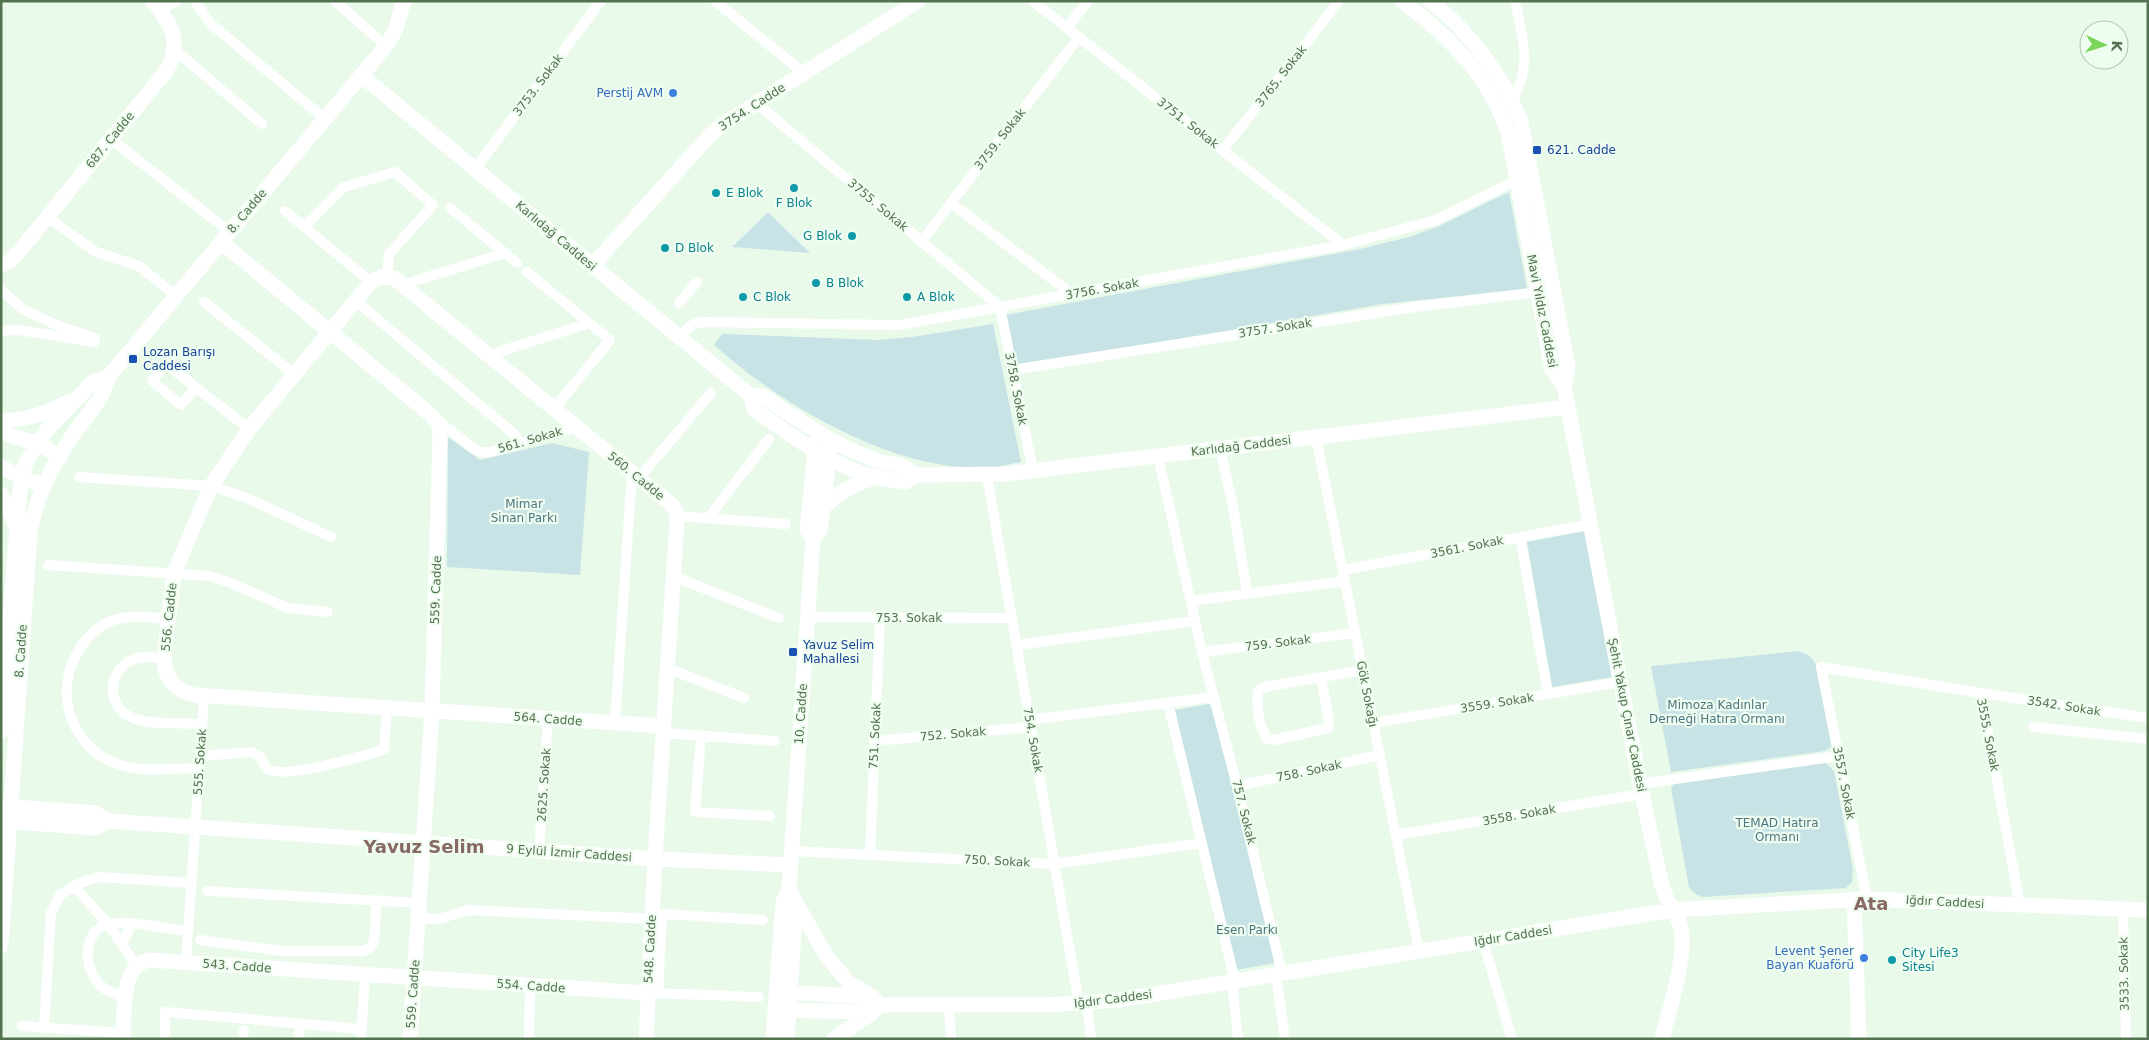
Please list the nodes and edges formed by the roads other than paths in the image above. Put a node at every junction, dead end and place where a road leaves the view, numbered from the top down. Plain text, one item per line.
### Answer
1 (177, 1) edge
2 (195, 1) edge
3 (335, 1) edge
4 (404, 1) edge
5 (602, 1) edge
6 (715, 1) edge
7 (918, 1) edge
8 (1033, 1) edge
9 (1088, 1) edge
10 (1339, 1) edge
11 (1402, 1) edge
12 (1430, 1) edge
13 (1515, 1) edge
14 (156, 6) edge
15 (1067, 27) junction
16 (1079, 36) junction
17 (386, 46) junction
18 (175, 50) junction
19 (804, 73) junction
20 (362, 76) junction
21 (1491, 80) junction
22 (1513, 100) junction
23 (756, 103) junction
24 (325, 119) junction
25 (262, 124) dead end
26 (111, 139) junction
27 (1223, 150) junction
28 (475, 169) junction
29 (1517, 180) junction
30 (951, 202) junction
31 (450, 208) dead end
32 (285, 211) dead end
33 (47, 217) junction
34 (304, 227) junction
35 (225, 237) junction
36 (921, 242) junction
37 (1343, 246) junction
38 (505, 253) junction
39 (517, 263) dead end
40 (1, 265) edge
41 (592, 266) junction
42 (527, 272) dead end
43 (387, 276) junction
44 (371, 282) junction
45 (697, 282) dead end
46 (402, 285) junction
47 (1, 290) edge
48 (1538, 292) junction
49 (1072, 294) junction
50 (176, 296) junction
51 (355, 300) junction
52 (204, 302) dead end
53 (679, 302) dead end
54 (1000, 307) junction
55 (589, 323) junction
56 (1, 331) edge
57 (329, 332) junction
58 (680, 338) junction
59 (489, 355) junction
60 (1012, 370) junction
61 (294, 374) junction
62 (109, 376) junction
63 (1564, 387) junction
64 (196, 388) dead end
65 (711, 392) dead end
66 (80, 396) junction
67 (751, 396) junction
68 (1568, 407) junction
69 (554, 409) junction
70 (435, 419) junction
71 (1, 421) edge
72 (576, 427) junction
73 (249, 429) junction
74 (1, 432) edge
75 (817, 433) junction
76 (1316, 437) junction
77 (769, 439) dead end
78 (831, 441) junction
79 (521, 443) junction
80 (36, 444) junction
81 (1220, 449) junction
82 (815, 451) junction
83 (1158, 456) junction
84 (60, 458) junction
85 (829, 458) junction
86 (1, 467) edge
87 (1032, 471) junction
88 (635, 475) junction
89 (915, 475) junction
90 (987, 476) junction
91 (21, 477) junction
92 (79, 477) dead end
93 (876, 478) junction
94 (45, 484) junction
95 (211, 486) junction
96 (1, 494) edge
97 (823, 508) junction
98 (677, 516) junction
99 (708, 518) junction
100 (786, 524) dead end
101 (1591, 524) junction
102 (16, 535) junction
103 (1520, 537) junction
104 (331, 538) dead end
105 (812, 538) junction
106 (48, 565) dead end
107 (174, 573) junction
108 (673, 576) junction
109 (1344, 576) junction
110 (1247, 592) junction
111 (1191, 601) junction
112 (328, 612) dead end
113 (807, 617) junction
114 (780, 618) dead end
115 (880, 618) junction
116 (1012, 618) junction
117 (168, 619) junction
118 (1195, 621) junction
119 (1355, 634) junction
120 (1017, 645) junction
121 (1202, 652) junction
122 (164, 659) junction
123 (1821, 667) joint
124 (667, 668) junction
125 (1363, 670) junction
126 (1321, 677) junction
127 (1620, 682) junction
128 (1981, 693) junction
129 (1548, 694) junction
130 (204, 696) junction
131 (1214, 697) junction
132 (744, 698) dead end
133 (1168, 704) junction
134 (387, 708) junction
135 (432, 711) junction
136 (2148, 718) edge
137 (548, 719) junction
138 (615, 723) junction
139 (1030, 723) junction
140 (1373, 723) junction
141 (202, 724) junction
142 (2033, 727) dead end
143 (664, 729) junction
144 (1, 731) edge
145 (700, 735) junction
146 (2148, 739) edge
147 (775, 741) dead end
148 (874, 741) junction
149 (1380, 755) junction
150 (200, 756) junction
151 (1839, 756) junction
152 (200, 768) junction
153 (1237, 786) junction
154 (1641, 789) junction
155 (6, 806) edge
156 (770, 816) dead end
157 (109, 821) junction
158 (5, 822) edge
159 (196, 827) junction
160 (1396, 835) junction
161 (423, 843) junction
162 (1202, 844) junction
163 (539, 851) junction
164 (870, 855) junction
165 (790, 858) junction
166 (655, 859) junction
167 (1054, 864) junction
168 (192, 883) junction
169 (74, 886) junction
170 (207, 891) dead end
171 (792, 896) junction
172 (1860, 899) junction
173 (377, 900) junction
174 (419, 903) junction
175 (2020, 906) junction
176 (1672, 910) junction
177 (2123, 910) junction
178 (2148, 910) edge
179 (418, 918) junction
180 (652, 919) junction
181 (763, 920) dead end
182 (108, 924) junction
183 (131, 925) junction
184 (180, 930) dead end
185 (200, 940) dead end
186 (1483, 941) junction
187 (122, 944) junction
188 (1, 946) edge
189 (1419, 951) junction
190 (186, 962) junction
191 (137, 966) junction
192 (1279, 974) junction
193 (365, 975) junction
194 (414, 978) junction
195 (1234, 981) junction
196 (530, 986) junction
197 (783, 992) junction
198 (653, 993) junction
199 (126, 996) junction
200 (758, 997) dead end
201 (1083, 1003) junction
202 (875, 1005) junction
203 (949, 1005) junction
204 (782, 1010) junction
205 (300, 1024) junction
206 (22, 1026) dead end
207 (44, 1028) junction
208 (362, 1034) edge
209 (124, 1036) edge
210 (1660, 1038) edge
211 (165, 1039) edge
212 (299, 1039) edge
213 (410, 1039) edge
214 (529, 1039) edge
215 (646, 1039) edge
216 (773, 1039) edge
217 (787, 1039) edge
218 (834, 1039) edge
219 (951, 1039) edge
220 (1091, 1039) edge
221 (1238, 1039) edge
222 (1285, 1039) edge
223 (1512, 1039) edge
224 (1859, 1039) edge
225 (2126, 1039) edge

1 - 14 street
2 - 24 street
3 - 17 street
4 - 17 main road, 8. Cadde
5 - 28 street, 3753. Sokak
6 - 19 street
7 - 19 main road, 3754. Cadde
8 - 15 street, 3751. Sokak
9 - 15 street
10 - 27 street, 3765. Sokak
11 - 21 main road, Mavi Yıldız Caddesi
12 - 21 main road, Mavi Yıldız Caddesi
13 - 22 street
14 - 18 main road
15 - 16 street, 3751. Sokak
16 - 27 street, 3751. Sokak
16 - 30 street, 3759. Sokak
17 - 20 main road, 8. Cadde
18 - 25 street
18 - 26 main road, 687. Cadde
19 - 23 main road, 3754. Cadde
20 - 24 main road, 8. Cadde
20 - 28 main road, Karlıdağ Caddesi
21 - 22 main road, Mavi Yıldız Caddesi
21 - 29 main road, Mavi Yıldız Caddesi
22 - 63 main road, Mavi Yıldız Caddesi
23 - 36 street, 3755. Sokak
23 - 41 main road, 3754. Cadde
24 - 35 main road, 8. Cadde
26 - 33 main road, 687. Cadde
26 - 35 street
27 - 37 street, 3751. Sokak
28 - 41 main road, Karlıdağ Caddesi
29 - 37 street, 3756. Sokak
29 - 48 main road, Mavi Yıldız Caddesi
30 - 36 street, 3759. Sokak
30 - 49 street
31 - 38 street
32 - 34 street
33 - 40 main road, 687. Cadde
33 - 50 street
34 - 43 street
34 - 44 street
35 - 50 main road, 8. Cadde
35 - 57 main road
36 - 54 street, 3755. Sokak
37 - 49 street, 3756. Sokak
38 - 39 street
38 - 46 street
41 - 58 main road, Karlıdağ Caddesi
42 - 55 street
43 - 44 main road
43 - 46 main road, 560. Cadde
44 - 51 main road
45 - 53 street
46 - 59 main road, 560. Cadde
47 - 56 street
48 - 60 street, 3757. Sokak
48 - 63 main road, Mavi Yıldız Caddesi
49 - 54 street, 3756. Sokak
50 - 62 main road, 8. Cadde
51 - 57 main road
51 - 79 street
52 - 61 street
54 - 58 street, 3756. Sokak
54 - 60 street, 3758. Sokak
55 - 59 street
55 - 69 street
57 - 61 main road, 556. Cadde
57 - 70 main road
58 - 67 main road, Karlıdağ Caddesi
59 - 69 main road, 560. Cadde
60 - 87 street, 3758. Sokak
61 - 73 main road, 556. Cadde
62 - 66 main road, 8. Cadde
62 - 84 main road, 8. Cadde
63 - 68 main road, Şehit Yakup Çınar Caddesi
64 - 73 street
65 - 88 street
66 - 71 main road
66 - 80 main road, 8. Cadde
67 - 75 main road, Karlıdağ Caddesi
67 - 82 main road, Karlıdağ Caddesi
68 - 76 main road, Karlıdağ Caddesi
68 - 101 main road, Şehit Yakup Çınar Caddesi
69 - 72 main road, 560. Cadde
70 - 79 street, 561. Sokak
70 - 135 main road, 559. Cadde
72 - 79 street, 561. Sokak
72 - 88 main road, 560. Cadde
73 - 95 main road, 556. Cadde
74 - 80 main road
75 - 78 main road, Karlıdağ Caddesi
75 - 82 main road, 10. Cadde
76 - 81 main road, Karlıdağ Caddesi
76 - 109 street, Gök Sokağı
77 - 99 street
78 - 85 main road, 10. Cadde
78 - 89 main road, Karlıdağ Caddesi
80 - 84 main road
80 - 91 main road, 8. Cadde
81 - 83 main road, Karlıdağ Caddesi
81 - 110 street
82 - 85 main road, Karlıdağ Caddesi
82 - 105 main road, 10. Cadde
83 - 87 main road, Karlıdağ Caddesi
83 - 111 street, 757. Sokak
84 - 94 main road, 8. Cadde
85 - 93 main road, Karlıdağ Caddesi
85 - 97 main road, 10. Cadde
86 - 91 main road
87 - 90 main road, Karlıdağ Caddesi
88 - 98 main road, 560. Cadde
88 - 138 street
89 - 90 main road, Karlıdağ Caddesi
89 - 93 main road, Karlıdağ Caddesi
90 - 116 street, 754. Sokak
91 - 94 main road
91 - 102 main road, 8. Cadde
92 - 95 street
93 - 97 main road
94 - 155 main road, 8. Cadde
95 - 104 street
95 - 107 main road, 556. Cadde
96 - 102 main road
97 - 105 main road, 10. Cadde
98 - 99 street
98 - 108 main road
99 - 100 street
101 - 103 street, 3561. Sokak
101 - 127 main road, Şehit Yakup Çınar Caddesi
102 - 144 main road, 8. Cadde
103 - 109 street, 3561. Sokak
103 - 129 street
105 - 113 main road, 10. Cadde
106 - 107 street
107 - 112 street
107 - 117 main road, 556. Cadde
108 - 114 street
108 - 124 main road
109 - 110 street, 3561. Sokak
109 - 119 street, Gök Sokağı
110 - 111 street, 3561. Sokak
111 - 118 street, 757. Sokak
113 - 115 street, 753. Sokak
113 - 165 main road, 10. Cadde
115 - 116 street, 753. Sokak
115 - 148 street, 751. Sokak
116 - 120 street, 754. Sokak
117 - 122 main road, 556. Cadde
117 - 152 street
118 - 120 street
118 - 121 street, 757. Sokak
119 - 121 street, 759. Sokak
119 - 125 street, Gök Sokağı
120 - 139 street, 754. Sokak
121 - 131 street, 757. Sokak
122 - 130 main road, 556. Cadde
122 - 141 street
123 - 128 street, 3555. Sokak
123 - 151 street, 3557. Sokak
124 - 132 street
124 - 143 main road
125 - 126 street
125 - 140 street, Gök Sokağı
126 - 126 street
127 - 129 street, 3559. Sokak
127 - 154 main road, Şehit Yakup Çınar Caddesi
128 - 136 street, 3542. Sokak
128 - 175 street, 3555. Sokak
129 - 140 street, 3559. Sokak
130 - 134 main road, 556. Cadde
130 - 141 street, 555. Sokak
131 - 133 street, 752. Sokak
131 - 153 street, 757. Sokak
133 - 139 street, 752. Sokak
133 - 162 street
134 - 135 main road, 556. Cadde
134 - 150 street
135 - 137 main road, 564. Cadde
135 - 161 main road, 559. Cadde
137 - 138 main road, 564. Cadde
137 - 163 street, 2625. Sokak
138 - 143 main road, 564. Cadde
139 - 148 street, 752. Sokak
139 - 167 street, 754. Sokak
140 - 149 street, Gök Sokağı
141 - 150 street, 555. Sokak
142 - 146 street
143 - 145 street
143 - 166 main road
145 - 147 street
145 - 156 street
148 - 164 street, 751. Sokak
149 - 153 street, 758. Sokak
149 - 160 street, Gök Sokağı
150 - 152 street, 555. Sokak
151 - 154 street, 3558. Sokak
151 - 172 street, 3557. Sokak
152 - 159 street, 555. Sokak
153 - 192 street, 757. Sokak
154 - 160 street, 3558. Sokak
154 - 176 main road, Şehit Yakup Çınar Caddesi
155 - 157 main road, 9 Eylül İzmir Caddesi
155 - 158 main road, 8. Cadde
157 - 158 main road, 9 Eylül İzmir Caddesi
157 - 159 main road, 9 Eylül İzmir Caddesi
158 - 188 main road, 8. Cadde
159 - 161 main road, 9 Eylül İzmir Caddesi
159 - 168 street, 555. Sokak
160 - 189 street, Gök Sokağı
161 - 163 main road, 9 Eylül İzmir Caddesi
161 - 174 main road, 559. Cadde
162 - 167 street, 750. Sokak
162 - 195 street
163 - 166 main road, 9 Eylül İzmir Caddesi
164 - 165 street, 750. Sokak
164 - 167 street, 750. Sokak
165 - 166 main road, 9 Eylül İzmir Caddesi
165 - 171 main road, 10. Cadde
166 - 180 main road, 548. Cadde
167 - 201 street, 754. Sokak
168 - 169 street
168 - 190 street, 555. Sokak
169 - 182 street
169 - 207 street
170 - 173 street
171 - 197 main road, 10. Cadde
171 - 202 main road
172 - 175 main road, Iğdır Caddesi
172 - 176 main road, Iğdır Caddesi
172 - 224 main road
173 - 174 street
173 - 185 street
174 - 179 main road, 559. Cadde
175 - 177 main road, Iğdır Caddesi
176 - 186 main road, Iğdır Caddesi
176 - 210 main road, Şehit Yakup Çınar Caddesi
177 - 178 main road, Iğdır Caddesi
177 - 225 street, 3533. Sokak
179 - 180 street
179 - 194 main road, 559. Cadde
180 - 198 main road, 548. Cadde
181 - 198 street
182 - 183 street
182 - 187 street
182 - 199 street
183 - 184 street
183 - 187 street
186 - 189 main road, Iğdır Caddesi
186 - 223 street
187 - 191 street
189 - 192 main road, Iğdır Caddesi
190 - 191 main road, 543. Cadde
190 - 193 main road, 543. Cadde
191 - 199 main road
192 - 195 main road, Iğdır Caddesi
192 - 222 street, 757. Sokak
193 - 194 main road, 543. Cadde
193 - 208 street
194 - 196 main road, 554. Cadde
194 - 213 main road, 559. Cadde
195 - 201 main road, Iğdır Caddesi
195 - 221 street
196 - 198 main road, 554. Cadde
196 - 214 street
197 - 202 main road, Iğdır Caddesi
197 - 204 main road, 10. Cadde
198 - 200 street
198 - 215 main road, 548. Cadde
199 - 209 main road
201 - 203 main road, Iğdır Caddesi
201 - 220 street, 754. Sokak
202 - 203 main road, Iğdır Caddesi
202 - 204 main road, Iğdır Caddesi
202 - 218 main road
203 - 219 street
204 - 216 main road, 10. Cadde
204 - 217 main road, 10. Cadde
205 - 208 street
205 - 211 street
205 - 212 street
206 - 207 street
207 - 209 street

